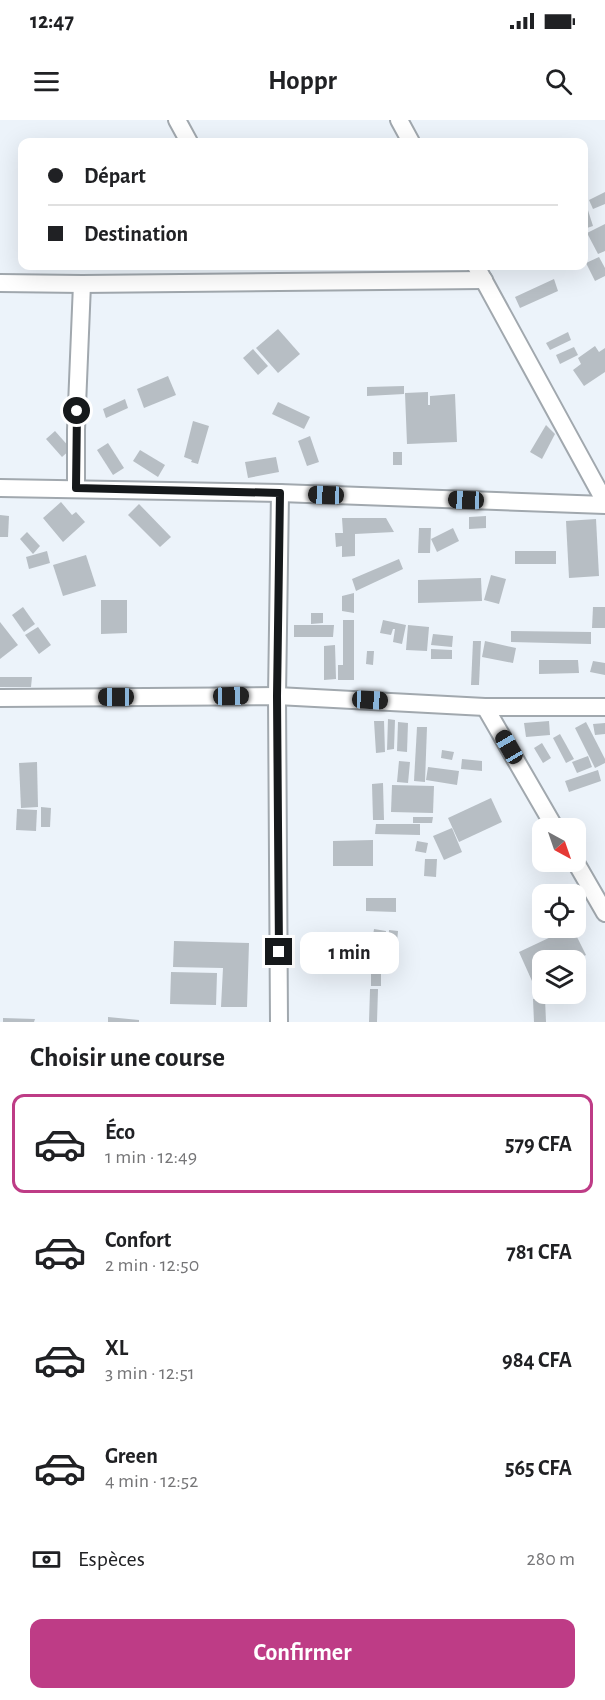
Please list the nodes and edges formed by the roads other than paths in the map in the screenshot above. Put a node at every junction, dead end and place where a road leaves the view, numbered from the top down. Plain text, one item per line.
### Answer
1 (177, 120) edge
2 (399, 120) edge
3 (187, 138) edge
4 (409, 138) edge
5 (256, 270) edge
6 (480, 273) edge
7 (262, 282) junction
8 (0, 283) edge
9 (82, 284) junction
10 (0, 488) edge
11 (76, 488) junction
12 (280, 493) junction
13 (605, 503) edge
14 (277, 696) junction
15 (0, 698) edge
16 (485, 707) junction
17 (605, 707) edge
18 (549, 818) edge
19 (581, 872) edge
20 (605, 913) edge
21 (279, 1022) edge

1 - 3 street
2 - 4 street
5 - 7 street
6 - 7 street
6 - 13 street
7 - 9 street
8 - 9 street
9 - 11 street
10 - 11 street
11 - 12 street
12 - 13 street
12 - 14 street
14 - 15 street
14 - 16 street
14 - 21 street
16 - 17 street
16 - 18 street
19 - 20 street

